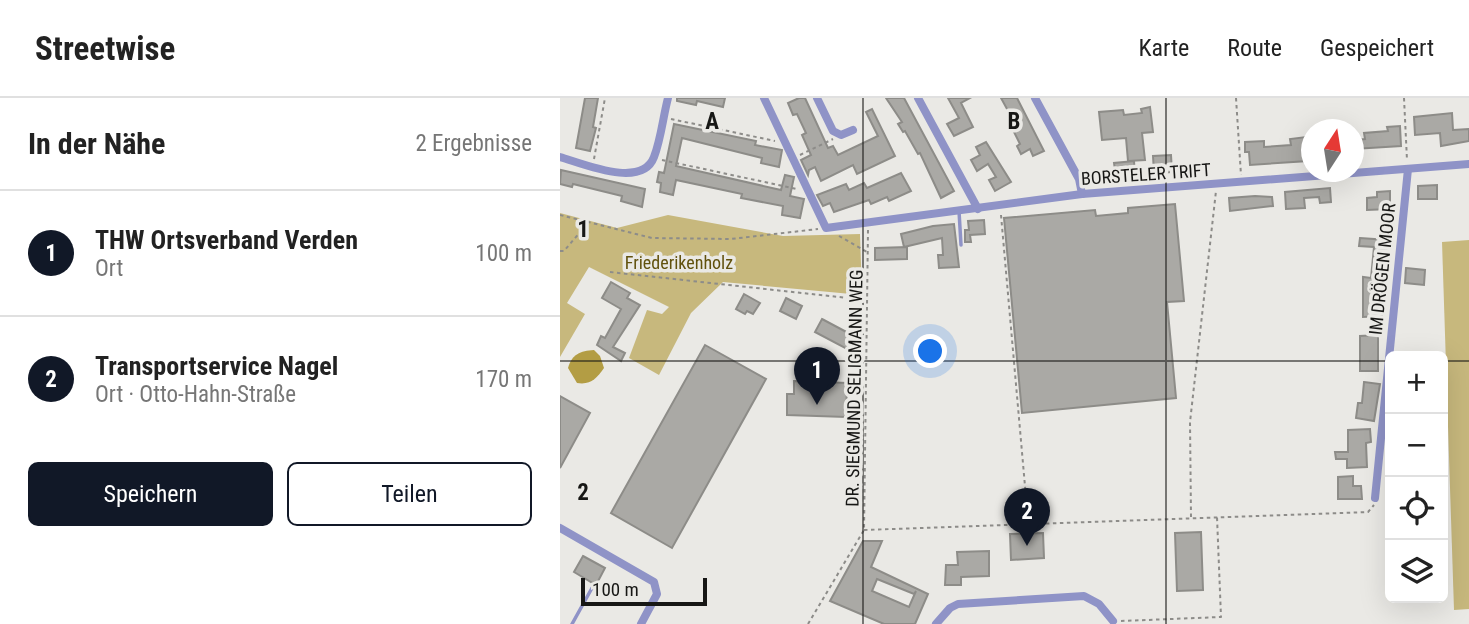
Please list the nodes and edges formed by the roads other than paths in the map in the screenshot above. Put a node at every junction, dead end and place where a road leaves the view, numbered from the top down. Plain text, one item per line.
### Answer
1 (667, 98) edge
2 (764, 98) edge
3 (817, 98) edge
4 (918, 98) edge
5 (1035, 98) edge
6 (853, 130) dead end
7 (560, 157) edge
8 (1469, 164) edge
9 (1408, 169) junction
10 (1082, 194) junction
11 (978, 209) junction
12 (959, 211) junction
13 (961, 245) dead end
14 (1376, 498) road end
15 (560, 528) edge
16 (592, 588) dead end
17 (1113, 621) road end
18 (572, 624) edge
19 (642, 624) edge
20 (936, 624) edge

1 - 7 street
2 - 12 street, BORSTELER TRIFT
3 - 6 street
4 - 11 street
5 - 10 street
8 - 9 street, BORSTELER TRIFT
9 - 10 street, BORSTELER TRIFT
9 - 14 street, IM DRÖGEN MOOR
10 - 11 street, BORSTELER TRIFT
11 - 12 street, BORSTELER TRIFT
12 - 13 lane
15 - 19 street
16 - 18 lane
17 - 20 street

